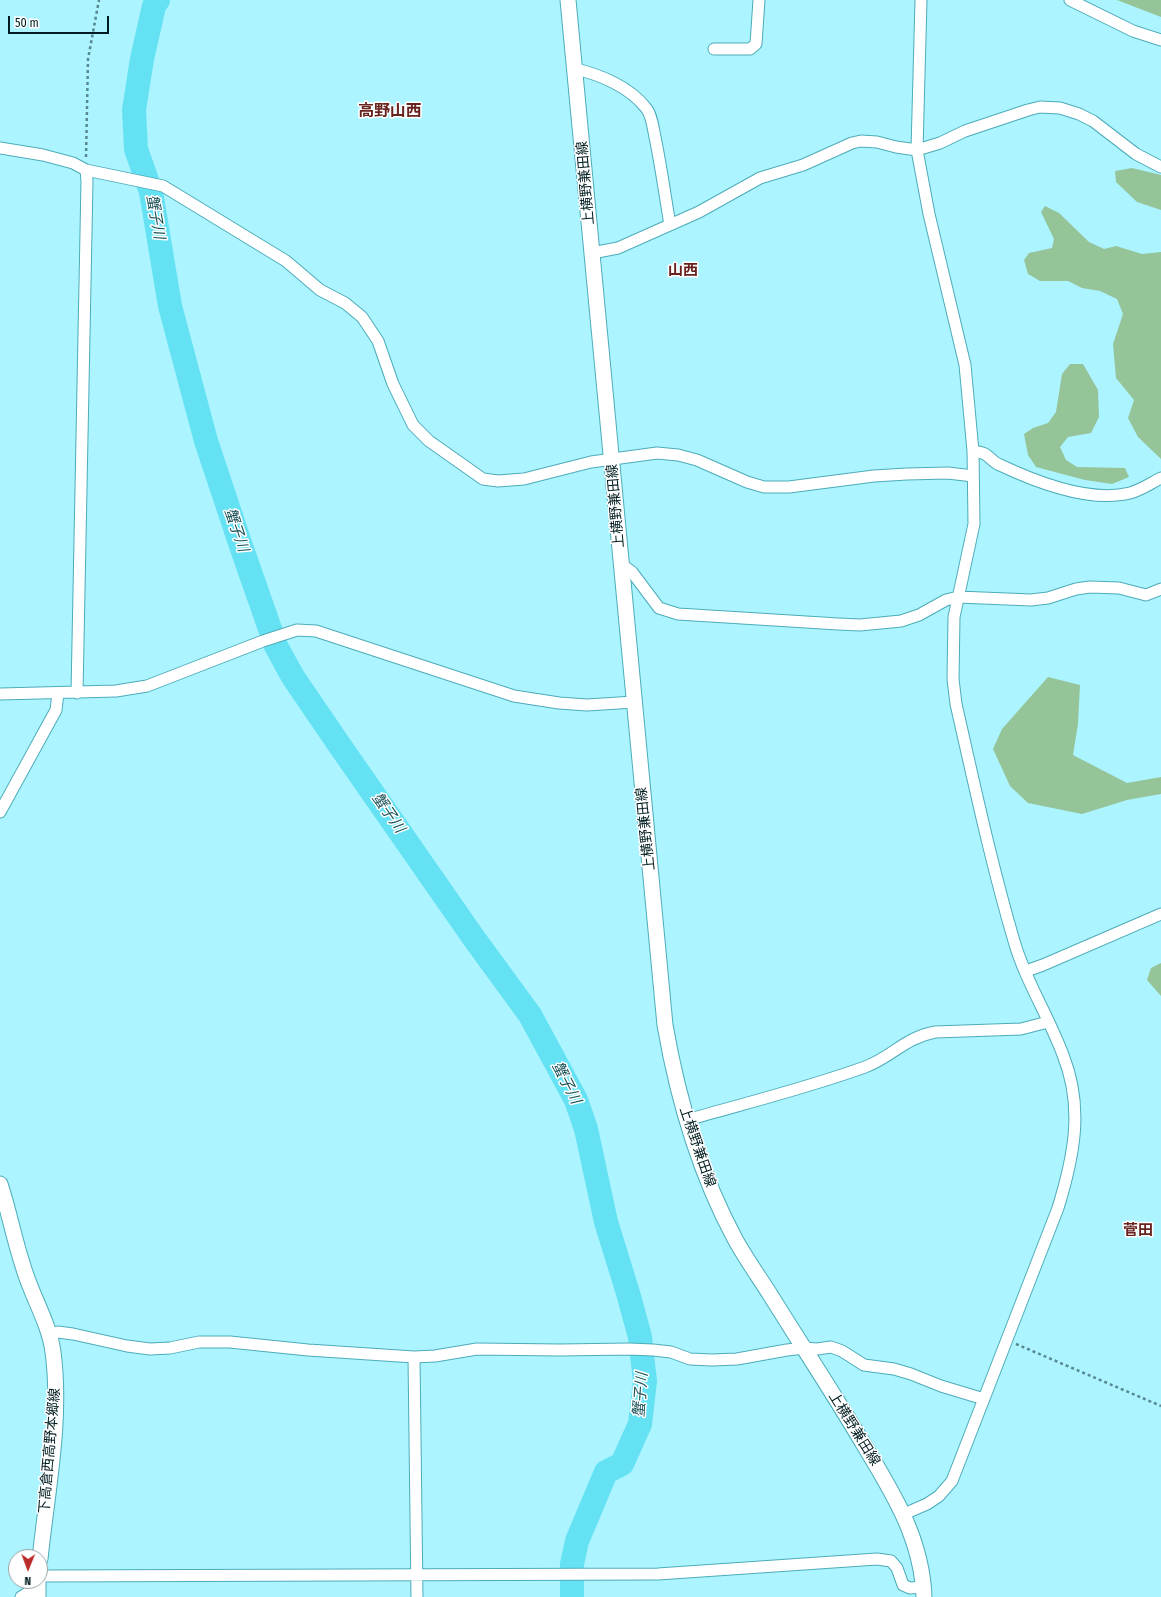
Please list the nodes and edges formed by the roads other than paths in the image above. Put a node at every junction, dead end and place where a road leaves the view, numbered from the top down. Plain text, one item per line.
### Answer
1 (568, 0) edge
2 (759, 0) edge
3 (921, 0) edge
4 (1070, 0) edge
5 (1161, 40) edge
6 (714, 49) dead end
7 (575, 68) junction
8 (0, 148) edge
9 (917, 150) junction
10 (1161, 167) edge
11 (86, 170) junction
12 (670, 225) junction
13 (592, 253) junction
14 (973, 451) junction
15 (612, 458) junction
16 (973, 476) junction
17 (1161, 478) edge
18 (621, 564) junction
19 (1161, 589) edge
20 (958, 597) junction
21 (58, 693) junction
22 (77, 693) junction
23 (0, 694) edge
24 (634, 702) junction
25 (0, 812) edge
26 (1161, 914) edge
27 (1026, 971) junction
28 (1048, 1022) junction
29 (687, 1120) junction
30 (0, 1184) edge
31 (49, 1334) junction
32 (804, 1348) junction
33 (414, 1357) junction
34 (984, 1399) junction
35 (904, 1514) junction
36 (41, 1549) edge
37 (416, 1575) junction
38 (48, 1585) edge
39 (33, 1589) edge
40 (924, 1592) edge
41 (21, 1597) edge
42 (417, 1597) edge

1 - 7 main road, 上横野兼田線
2 - 6 street
3 - 9 street
4 - 5 street
7 - 12 street
7 - 13 main road, 上横野兼田線
8 - 11 street
9 - 10 street
9 - 12 street
9 - 14 street
11 - 15 street
11 - 22 street
12 - 13 street
13 - 15 main road, 上横野兼田線
14 - 16 street
14 - 17 street
15 - 16 street
15 - 18 main road, 上横野兼田線
16 - 20 street
18 - 20 street
18 - 24 main road, 上横野兼田線
19 - 20 street
20 - 27 street
21 - 22 street
21 - 23 street
21 - 25 street
22 - 24 street
24 - 29 main road, 上横野兼田線
26 - 27 street
27 - 28 street
28 - 29 street
28 - 34 street
29 - 32 main road, 上横野兼田線
30 - 31 main road, 下高倉西高野本郷線
31 - 33 street
31 - 36 main road, 下高倉西高野本郷線
32 - 33 street
32 - 34 street
32 - 35 main road, 上横野兼田線
33 - 37 street
34 - 35 street
35 - 40 main road, 上横野兼田線
37 - 38 street
37 - 40 street
37 - 42 street
39 - 41 street

